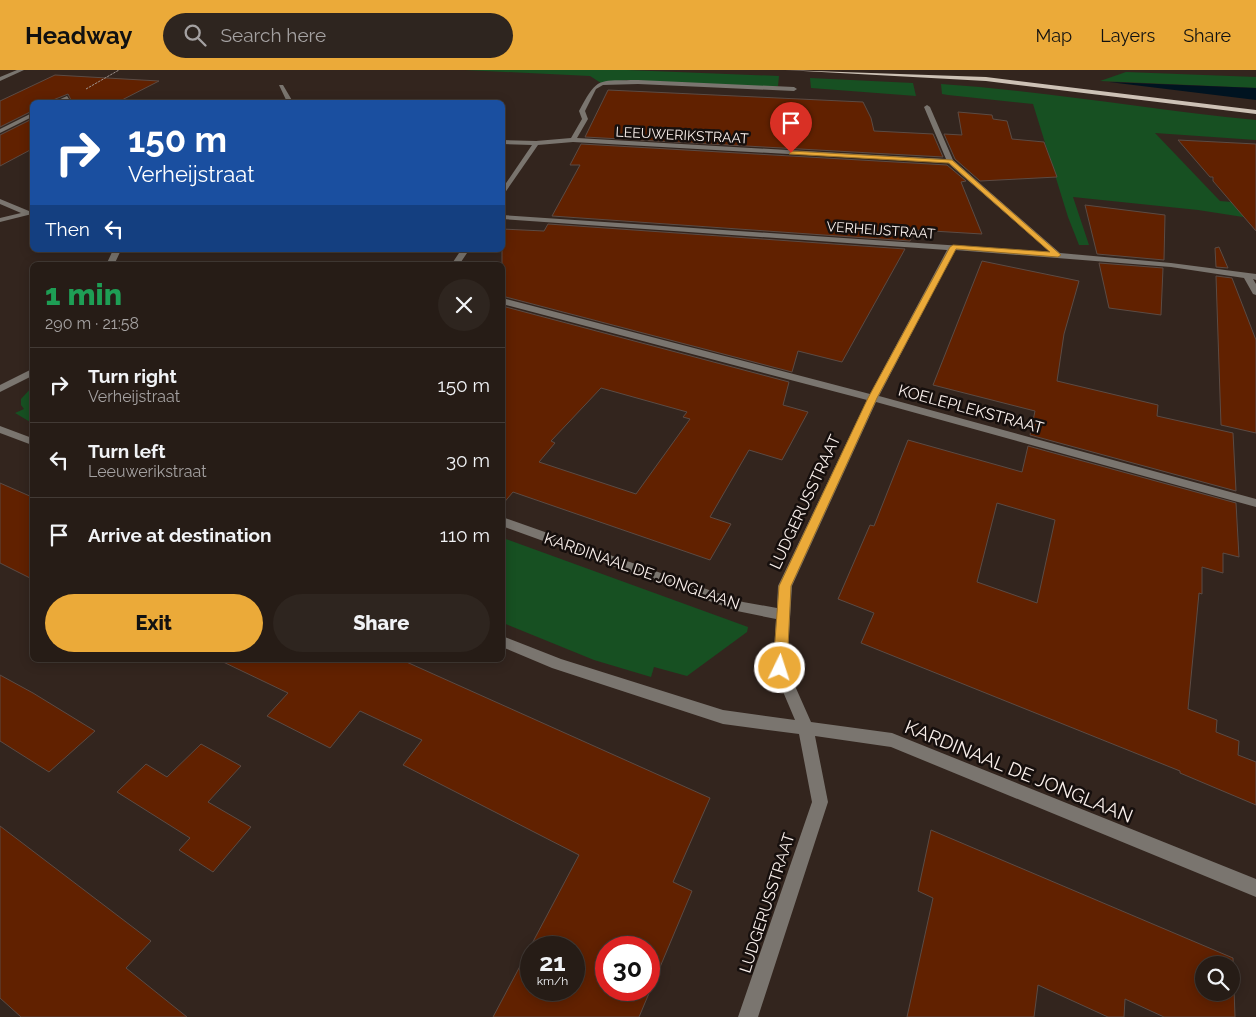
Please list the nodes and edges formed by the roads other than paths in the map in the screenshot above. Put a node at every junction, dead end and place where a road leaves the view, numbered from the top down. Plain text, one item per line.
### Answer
1 (20, 70) edge
2 (788, 70) edge
3 (0, 79) edge
4 (281, 86) dead end
5 (794, 89) dead end
6 (67, 98) road end
7 (62, 100) edge
8 (289, 100) edge
9 (926, 107) dead end
10 (1256, 112) edge
11 (30, 116) edge
12 (0, 132) edge
13 (573, 140) junction
14 (505, 142) edge
15 (536, 143) junction
16 (950, 161) junction
17 (505, 191) edge
18 (0, 201) edge
19 (30, 213) edge
20 (505, 217) edge
21 (0, 220) edge
22 (953, 247) junction
23 (1058, 255) junction
24 (1252, 276) edge
25 (1256, 292) edge
26 (505, 302) edge
27 (30, 373) edge
28 (0, 389) edge
29 (873, 398) junction
30 (0, 429) edge
31 (30, 441) edge
32 (1256, 503) edge
33 (505, 522) edge
34 (784, 615) junction
35 (505, 642) edge
36 (806, 729) junction
37 (1256, 888) edge
38 (748, 1017) edge

1 - 3 street
2 - 10 main road
4 - 8 street
5 - 13 street
6 - 7 street
9 - 16 street
11 - 12 street
13 - 15 street, LEEUWERIKSTRAAT
13 - 16 street, LEEUWERIKSTRAAT
14 - 15 street, LEEUWERIKSTRAAT
15 - 17 street
16 - 23 street
18 - 19 street
19 - 21 street
20 - 22 street, VERHEIJSTRAAT
22 - 23 street, VERHEIJSTRAAT
22 - 29 street, LUDGERUSSTRAAT
23 - 24 street, VERHEIJSTRAAT
24 - 25 street
26 - 29 street, KOELEPLEKSTRAAT
27 - 28 street
29 - 32 street, KOELEPLEKSTRAAT
29 - 34 street, LUDGERUSSTRAAT
30 - 31 street
33 - 34 street, KARDINAAL DE JONGLAAN
34 - 36 street, LUDGERUSSTRAAT
35 - 36 street, KARDINAAL DE JONGLAAN
36 - 37 street, KARDINAAL DE JONGLAAN
36 - 38 street, LUDGERUSSTRAAT

